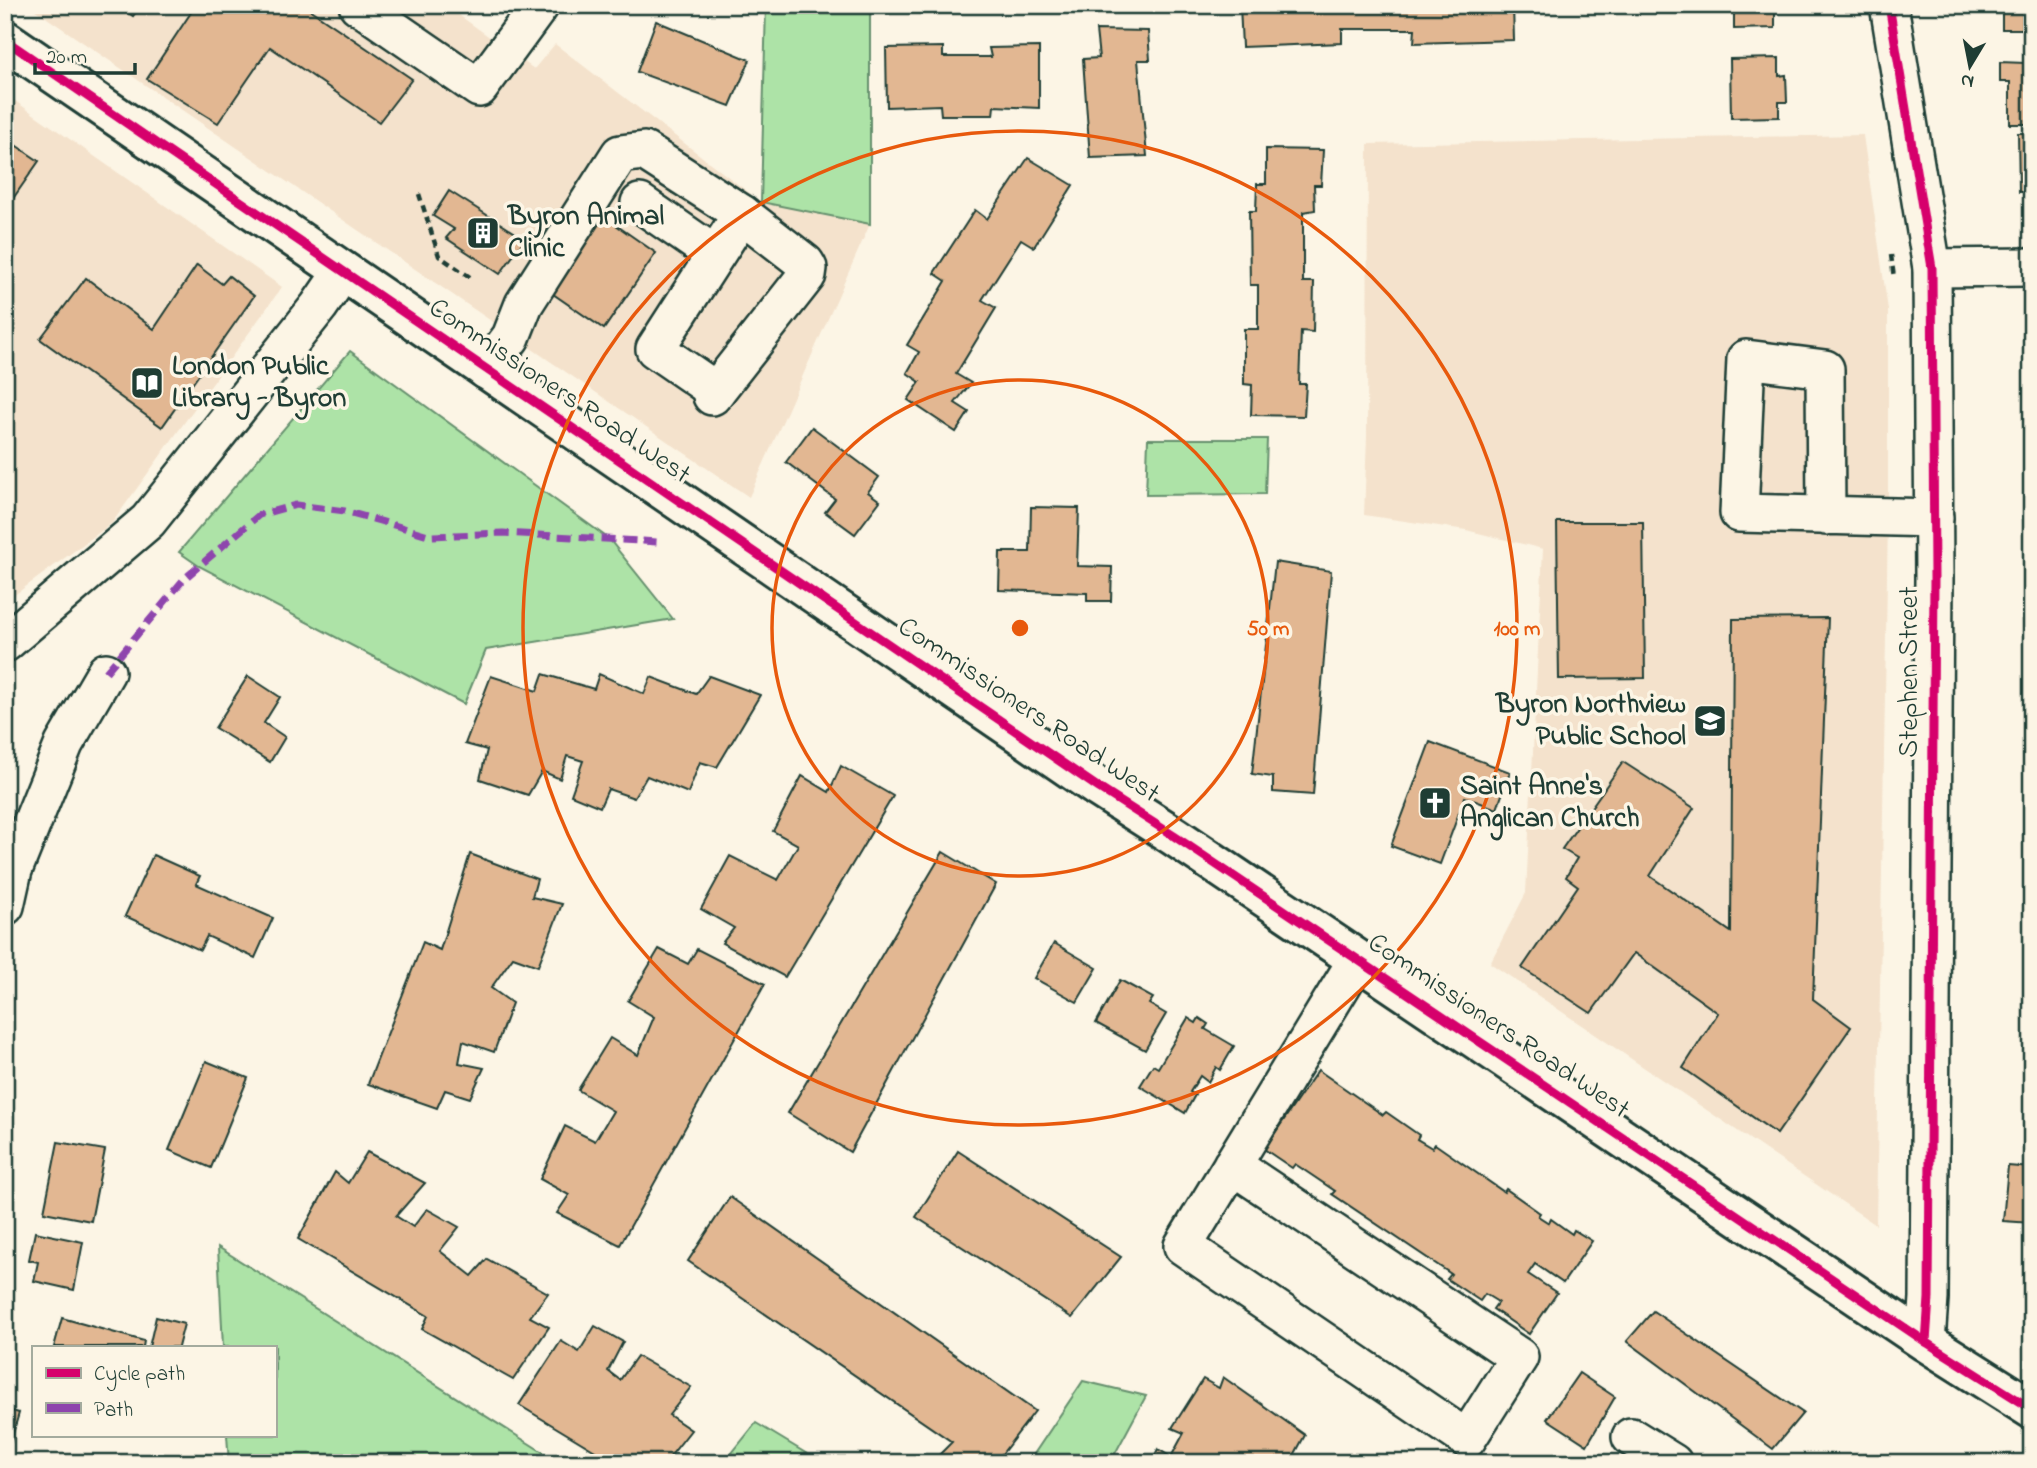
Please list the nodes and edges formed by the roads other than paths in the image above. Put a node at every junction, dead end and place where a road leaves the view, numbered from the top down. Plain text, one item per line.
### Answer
1 (358, 5) edge
2 (540, 5) edge
3 (1889, 5) edge
4 (5, 40) edge
5 (640, 203) dead end
6 (742, 214) junction
7 (715, 256) junction
8 (2032, 267) edge
9 (1933, 268) junction
10 (343, 271) junction
11 (486, 370) junction
12 (1826, 516) junction
13 (1934, 518) junction
14 (5, 643) edge
15 (106, 671) dead end
16 (5, 834) edge
17 (13, 870) junction
18 (5, 906) edge
19 (1357, 960) junction
20 (1233, 1166) junction
21 (1926, 1342) junction
22 (2032, 1409) edge
23 (1631, 1437) dead end
24 (1673, 1463) edge

1 - 2 street
3 - 9 street, Stephen Street
4 - 10 main road, Commissioners Road West
5 - 7 street
6 - 7 street
6 - 7 street
6 - 11 street
8 - 9 street
9 - 13 street, Stephen Street
10 - 11 main road, Commissioners Road West
10 - 14 street
11 - 19 main road, Commissioners Road West
12 - 12 street
12 - 13 street
13 - 21 street, Stephen Street
15 - 17 street
16 - 17 street
17 - 18 street
19 - 20 street
19 - 21 main road, Commissioners Road West
20 - 20 street
21 - 22 main road, Commissioners Road West
23 - 24 street

